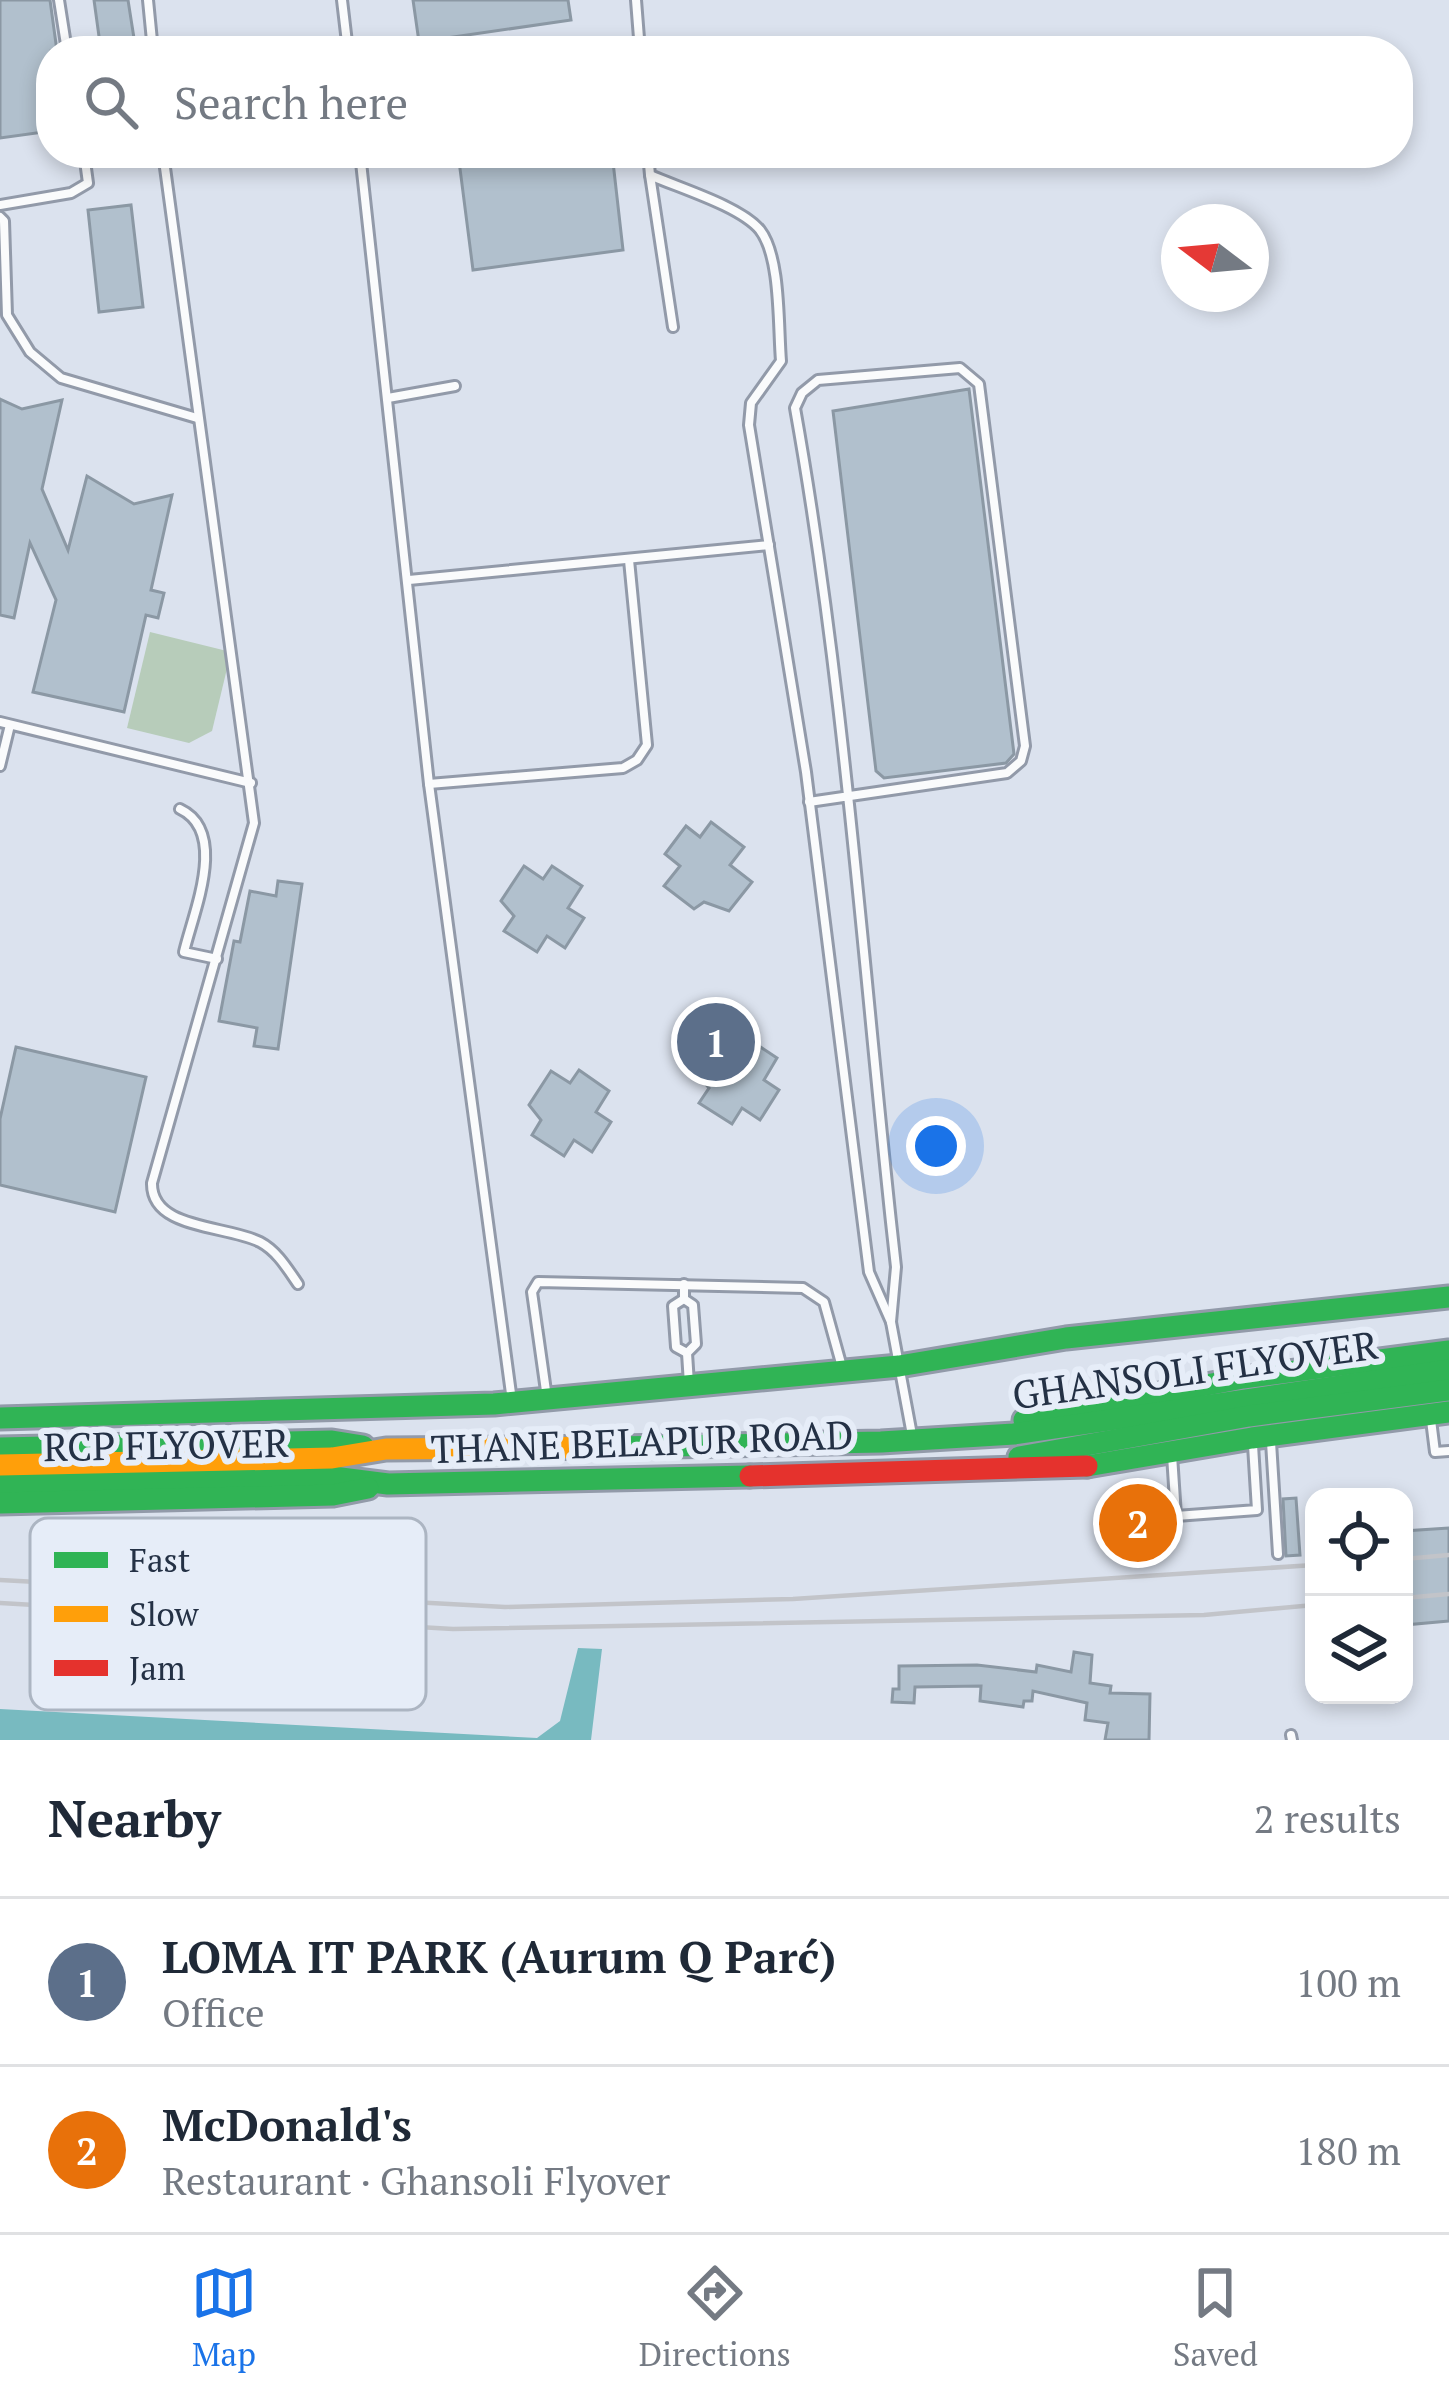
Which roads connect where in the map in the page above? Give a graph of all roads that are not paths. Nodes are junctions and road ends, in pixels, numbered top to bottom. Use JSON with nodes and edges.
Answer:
{"nodes":[{"id":1,"x":59,"y":0,"type":"edge"},
{"id":2,"x":148,"y":0,"type":"edge"},
{"id":3,"x":342,"y":0,"type":"edge"},
{"id":4,"x":636,"y":0,"type":"edge"},
{"id":5,"x":65,"y":36,"type":"edge"},
{"id":6,"x":152,"y":36,"type":"edge"},
{"id":7,"x":346,"y":36,"type":"edge"},
{"id":8,"x":639,"y":36,"type":"edge"},
{"id":9,"x":86,"y":168,"type":"edge"},
{"id":10,"x":166,"y":168,"type":"edge"},
{"id":11,"x":361,"y":168,"type":"edge"},
{"id":12,"x":649,"y":168,"type":"edge"},
{"id":13,"x":650,"y":175,"type":"junction"},
{"id":14,"x":0,"y":205,"type":"edge"},
{"id":15,"x":0,"y":217,"type":"edge"},
{"id":16,"x":673,"y":327,"type":"dead end"},
{"id":17,"x":454,"y":386,"type":"dead end"},
{"id":18,"x":388,"y":398,"type":"junction"},
{"id":19,"x":197,"y":418,"type":"junction"},
{"id":20,"x":769,"y":545,"type":"junction"},
{"id":21,"x":628,"y":560,"type":"junction"},
{"id":22,"x":409,"y":580,"type":"junction"},
{"id":23,"x":5,"y":724,"type":"edge"},
{"id":24,"x":0,"y":766,"type":"edge"},
{"id":25,"x":251,"y":782,"type":"junction"},
{"id":26,"x":430,"y":784,"type":"junction"},
{"id":27,"x":845,"y":795,"type":"junction"},
{"id":28,"x":809,"y":802,"type":"junction"},
{"id":29,"x":180,"y":809,"type":"dead end"},
{"id":30,"x":217,"y":959,"type":"junction"},
{"id":31,"x":298,"y":1284,"type":"dead end"},
{"id":32,"x":684,"y":1284,"type":"junction"},
{"id":33,"x":1449,"y":1298,"type":"edge"},
{"id":34,"x":683,"y":1299,"type":"junction"},
{"id":35,"x":891,"y":1322,"type":"junction"},
{"id":36,"x":1449,"y":1351,"type":"edge"},
{"id":37,"x":686,"y":1353,"type":"junction"},
{"id":38,"x":899,"y":1366,"type":"junction"},
{"id":39,"x":1449,"y":1370,"type":"edge"},
{"id":40,"x":843,"y":1371,"type":"junction"},
{"id":41,"x":689,"y":1386,"type":"junction"},
{"id":42,"x":1449,"y":1390,"type":"edge"},
{"id":43,"x":547,"y":1399,"type":"junction"},
{"id":44,"x":512,"y":1402,"type":"junction"},
{"id":45,"x":1440,"y":1413,"type":"edge"},
{"id":46,"x":0,"y":1418,"type":"edge"},
{"id":47,"x":1261,"y":1436,"type":"junction"},
{"id":48,"x":1072,"y":1437,"type":"junction"},
{"id":49,"x":952,"y":1438,"type":"junction"},
{"id":50,"x":913,"y":1439,"type":"junction"},
{"id":51,"x":0,"y":1448,"type":"edge"},
{"id":52,"x":386,"y":1449,"type":"junction"},
{"id":53,"x":1449,"y":1450,"type":"edge"},
{"id":54,"x":1172,"y":1452,"type":"junction"},
{"id":55,"x":0,"y":1466,"type":"edge"},
{"id":56,"x":332,"y":1468,"type":"junction"},
{"id":57,"x":954,"y":1469,"type":"junction"},
{"id":58,"x":0,"y":1484,"type":"edge"},
{"id":59,"x":388,"y":1484,"type":"junction"},
{"id":60,"x":0,"y":1502,"type":"edge"},
{"id":61,"x":1279,"y":1554,"type":"dead end"}],
"edges":[{"from":1,"to":5,"type":"lane"},
{"from":2,"to":6,"type":"lane"},
{"from":3,"to":7,"type":"lane"},
{"from":4,"to":8,"type":"lane"},
{"from":9,"to":14,"type":"lane"},
{"from":10,"to":19,"type":"lane"},
{"from":11,"to":18,"type":"lane"},
{"from":12,"to":13,"type":"lane"},
{"from":13,"to":16,"type":"lane"},
{"from":13,"to":20,"type":"lane"},
{"from":15,"to":19,"type":"lane"},
{"from":17,"to":18,"type":"lane"},
{"from":18,"to":22,"type":"lane"},
{"from":19,"to":25,"type":"lane"},
{"from":20,"to":21,"type":"lane"},
{"from":20,"to":28,"type":"lane"},
{"from":21,"to":22,"type":"lane"},
{"from":21,"to":26,"type":"lane"},
{"from":22,"to":26,"type":"lane"},
{"from":23,"to":24,"type":"lane"},
{"from":23,"to":25,"type":"lane"},
{"from":25,"to":30,"type":"lane"},
{"from":26,"to":44,"type":"lane"},
{"from":27,"to":27,"type":"lane"},
{"from":27,"to":28,"type":"lane"},
{"from":27,"to":35,"type":"lane"},
{"from":28,"to":35,"type":"lane"},
{"from":29,"to":30,"type":"lane"},
{"from":30,"to":31,"type":"lane"},
{"from":32,"to":34,"type":"lane"},
{"from":32,"to":40,"type":"lane"},
{"from":32,"to":43,"type":"lane"},
{"from":33,"to":38,"type":"main road"},
{"from":34,"to":37,"type":"lane"},
{"from":34,"to":37,"type":"lane"},
{"from":35,"to":38,"type":"lane"},
{"from":36,"to":49,"type":"main road"},
{"from":37,"to":41,"type":"lane"},
{"from":38,"to":40,"type":"main road"},
{"from":38,"to":50,"type":"lane"},
{"from":39,"to":48,"type":"main road","name":"GHANSOLI FLYOVER"},
{"from":40,"to":41,"type":"main road"},
{"from":41,"to":43,"type":"main road"},
{"from":42,"to":48,"type":"main road","name":"GHANSOLI FLYOVER"},
{"from":43,"to":44,"type":"main road"},
{"from":44,"to":46,"type":"main road"},
{"from":45,"to":47,"type":"main road"},
{"from":45,"to":53,"type":"lane"},
{"from":47,"to":54,"type":"main road"},
{"from":47,"to":54,"type":"lane"},
{"from":47,"to":61,"type":"lane"},
{"from":48,"to":49,"type":"main road","name":"GHANSOLI FLYOVER"},
{"from":48,"to":57,"type":"main road","name":"GHANSOLI FLYOVER"},
{"from":49,"to":50,"type":"main road","name":"THANE BELAPUR ROAD"},
{"from":50,"to":52,"type":"main road","name":"THANE BELAPUR ROAD"},
{"from":51,"to":52,"type":"main road"},
{"from":52,"to":56,"type":"main road","name":"THANE BELAPUR ROAD"},
{"from":54,"to":57,"type":"main road"},
{"from":55,"to":56,"type":"main road","name":"RCP FLYOVER"},
{"from":56,"to":58,"type":"main road","name":"RCP FLYOVER"},
{"from":56,"to":59,"type":"main road","name":"THANE BELAPUR ROAD"},
{"from":57,"to":59,"type":"main road","name":"THANE BELAPUR ROAD"},
{"from":59,"to":60,"type":"main road"}]}
